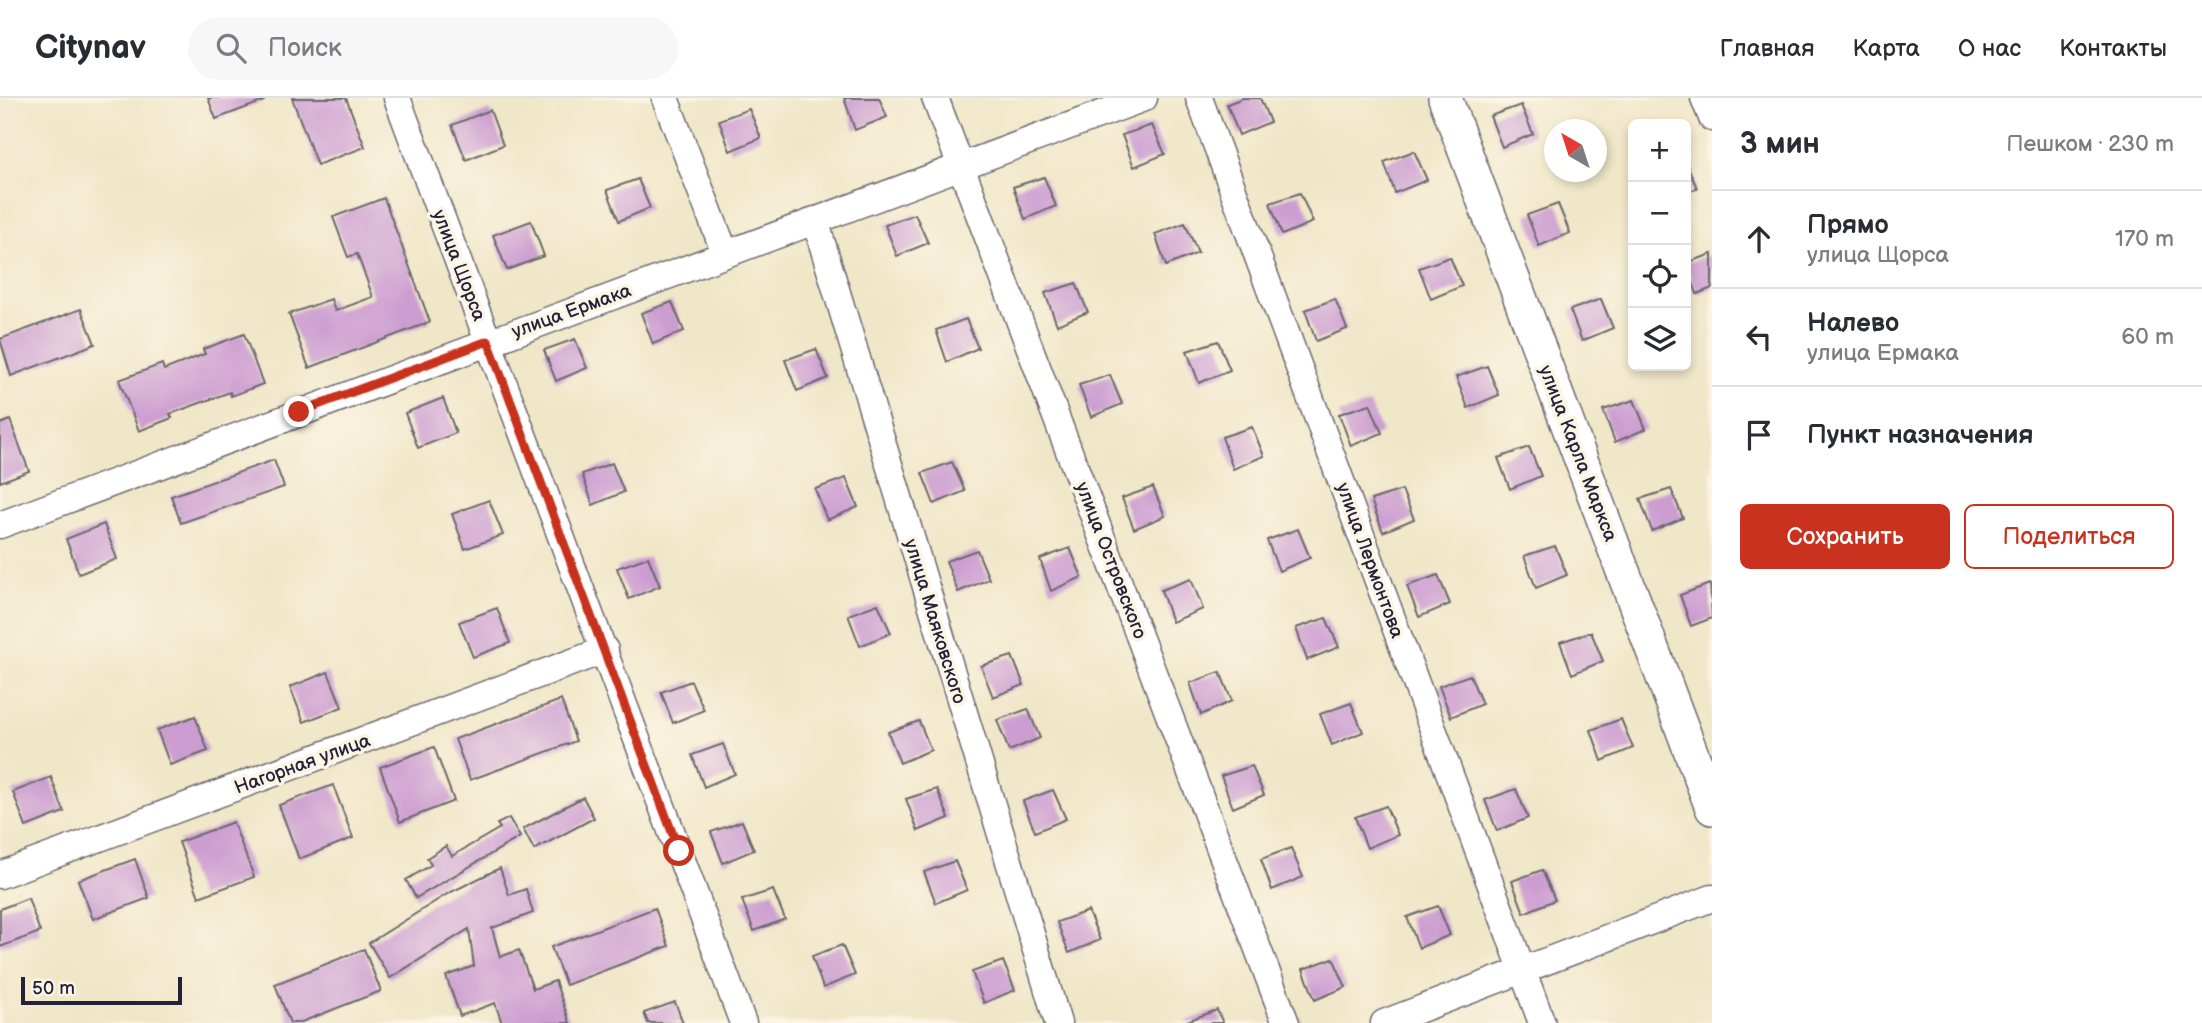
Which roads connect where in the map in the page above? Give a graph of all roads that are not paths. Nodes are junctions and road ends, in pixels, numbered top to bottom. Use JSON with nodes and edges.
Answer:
{"nodes":[{"id":1,"x":397,"y":98,"type":"edge"},
{"id":2,"x":665,"y":98,"type":"edge"},
{"id":3,"x":935,"y":98,"type":"edge"},
{"id":4,"x":1144,"y":98,"type":"edge"},
{"id":5,"x":1199,"y":98,"type":"edge"},
{"id":6,"x":1446,"y":98,"type":"edge"},
{"id":7,"x":1704,"y":98,"type":"edge"},
{"id":8,"x":1712,"y":118,"type":"edge"},
{"id":9,"x":963,"y":164,"type":"junction"},
{"id":10,"x":815,"y":220,"type":"junction"},
{"id":11,"x":725,"y":253,"type":"junction"},
{"id":12,"x":488,"y":341,"type":"junction"},
{"id":13,"x":0,"y":525,"type":"edge"},
{"id":14,"x":605,"y":650,"type":"junction"},
{"id":15,"x":1712,"y":808,"type":"edge"},
{"id":16,"x":0,"y":875,"type":"edge"},
{"id":17,"x":1712,"y":898,"type":"edge"},
{"id":18,"x":1523,"y":970,"type":"junction"},
{"id":19,"x":743,"y":1023,"type":"edge"},
{"id":20,"x":1058,"y":1023,"type":"edge"},
{"id":21,"x":1286,"y":1023,"type":"edge"},
{"id":22,"x":1384,"y":1023,"type":"edge"},
{"id":23,"x":1542,"y":1023,"type":"edge"}],
"edges":[{"from":1,"to":12,"type":"street","name":"улица Щорса"},
{"from":2,"to":11,"type":"street"},
{"from":3,"to":9,"type":"street","name":"улица Островского"},
{"from":4,"to":9,"type":"street","name":"улица Ермака"},
{"from":5,"to":18,"type":"street","name":"улица Лермонтова"},
{"from":6,"to":15,"type":"main road","name":"улица Карла Маркса"},
{"from":7,"to":8,"type":"street"},
{"from":9,"to":10,"type":"street","name":"улица Ермака"},
{"from":9,"to":21,"type":"street","name":"улица Островского"},
{"from":10,"to":11,"type":"street","name":"улица Ермака"},
{"from":10,"to":20,"type":"street","name":"улица Маяковского"},
{"from":11,"to":12,"type":"street","name":"улица Ермака"},
{"from":12,"to":13,"type":"street","name":"улица Ермака"},
{"from":12,"to":14,"type":"street","name":"улица Щорса"},
{"from":14,"to":16,"type":"street","name":"Нагорная улица"},
{"from":14,"to":19,"type":"street","name":"улица Щорса"},
{"from":17,"to":18,"type":"street"},
{"from":18,"to":22,"type":"street"},
{"from":18,"to":23,"type":"street","name":"улица Лермонтова"}]}
